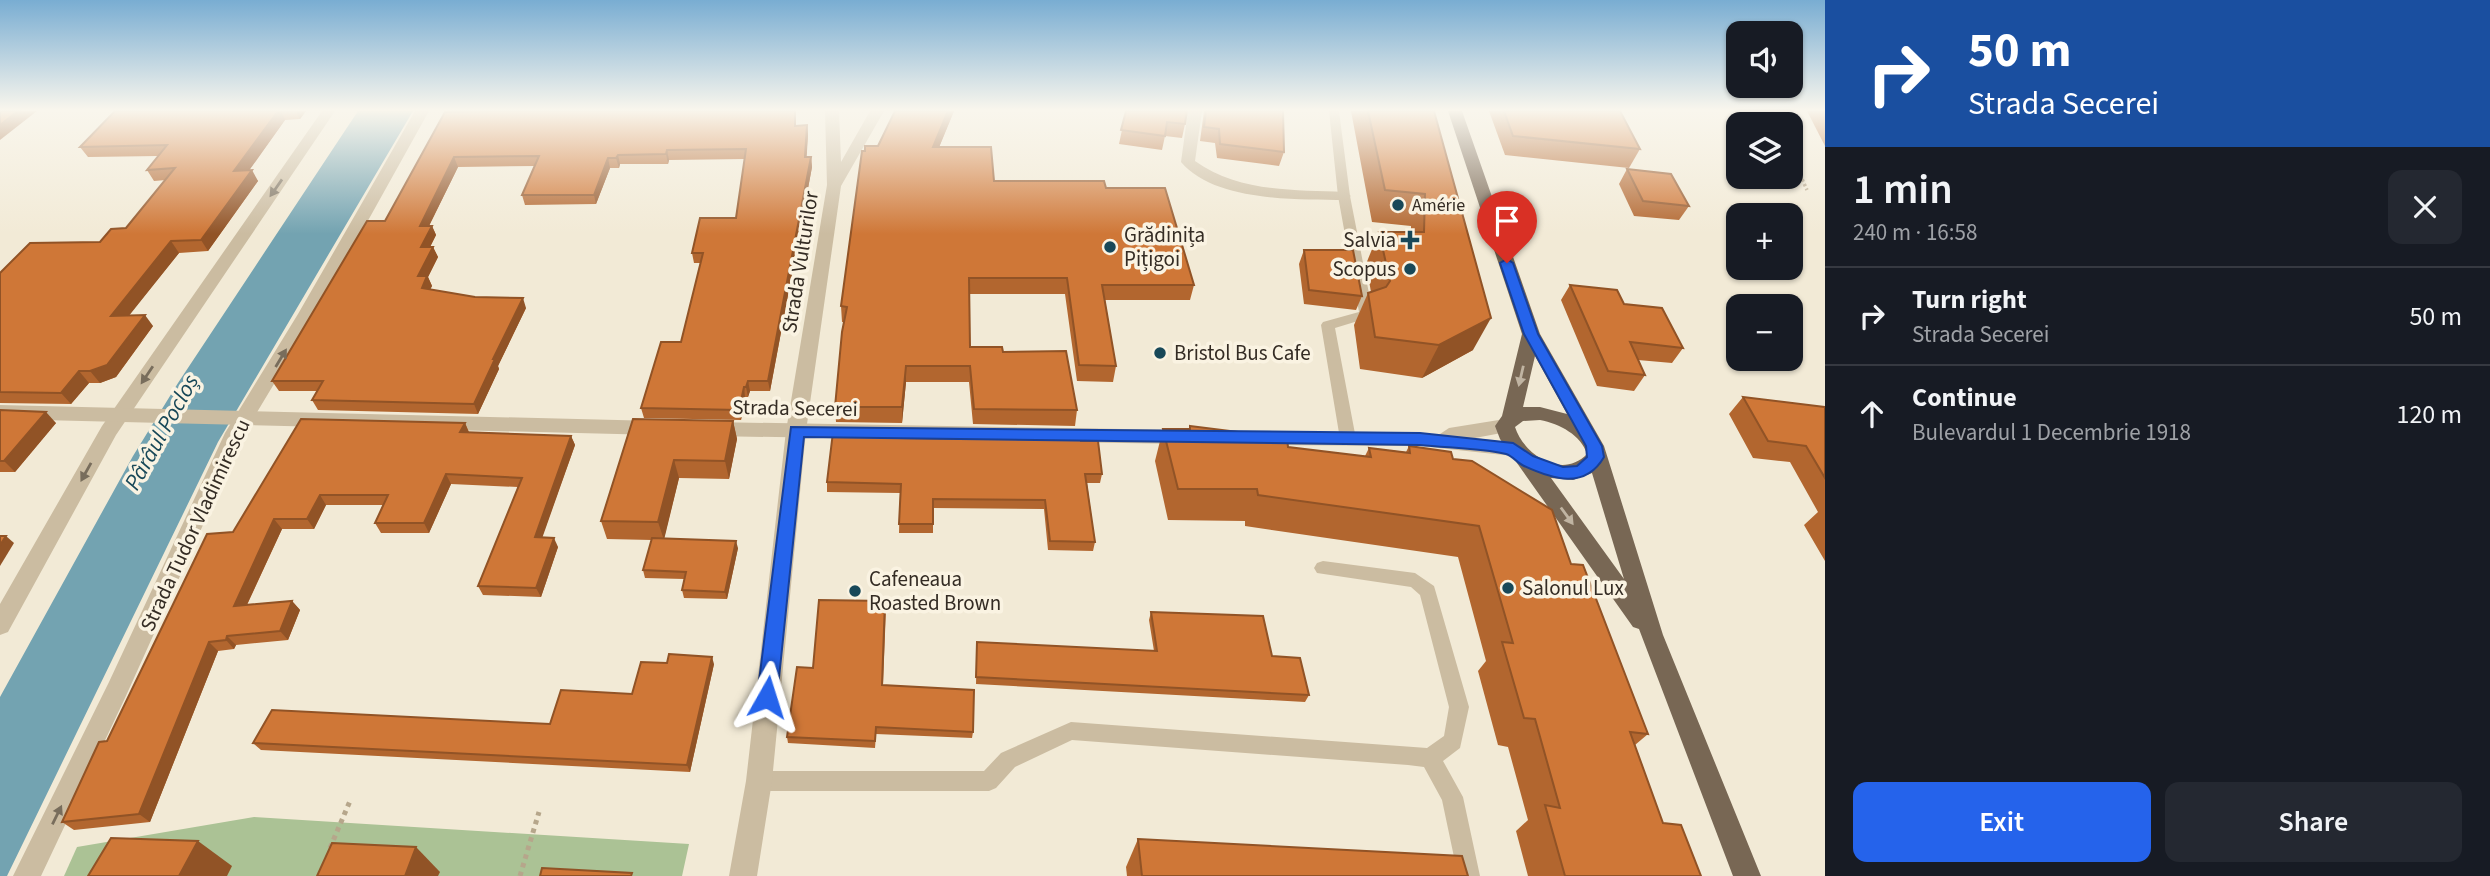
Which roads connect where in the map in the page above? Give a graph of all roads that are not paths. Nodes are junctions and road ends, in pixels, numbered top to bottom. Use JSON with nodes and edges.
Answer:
{"nodes":[{"id":1,"x":300,"y":152,"type":"edge"},
{"id":2,"x":403,"y":152,"type":"edge"},
{"id":3,"x":833,"y":152,"type":"edge"},
{"id":4,"x":854,"y":152,"type":"edge"},
{"id":5,"x":1189,"y":152,"type":"edge"},
{"id":6,"x":1339,"y":152,"type":"edge"},
{"id":7,"x":1469,"y":152,"type":"edge"},
{"id":8,"x":834,"y":186,"type":"junction"},
{"id":9,"x":1344,"y":196,"type":"junction"},
{"id":10,"x":1531,"y":334,"type":"junction"},
{"id":11,"x":0,"y":412,"type":"edge"},
{"id":12,"x":121,"y":414,"type":"junction"},
{"id":13,"x":245,"y":416,"type":"junction"},
{"id":14,"x":1508,"y":422,"type":"junction"},
{"id":15,"x":796,"y":431,"type":"junction"},
{"id":16,"x":1585,"y":434,"type":"junction"},
{"id":17,"x":1203,"y":437,"type":"edge"},
{"id":18,"x":1244,"y":438,"type":"edge"},
{"id":19,"x":1348,"y":439,"type":"junction"},
{"id":20,"x":1420,"y":439,"type":"junction"},
{"id":21,"x":1520,"y":455,"type":"junction"},
{"id":22,"x":1596,"y":457,"type":"junction"},
{"id":23,"x":1323,"y":568,"type":"dead end"},
{"id":24,"x":0,"y":625,"type":"edge"},
{"id":25,"x":1652,"y":635,"type":"junction"},
{"id":26,"x":1430,"y":758,"type":"junction"},
{"id":27,"x":759,"y":781,"type":"junction"},
{"id":28,"x":27,"y":876,"type":"edge"},
{"id":29,"x":743,"y":876,"type":"edge"},
{"id":30,"x":1469,"y":876,"type":"edge"},
{"id":31,"x":1747,"y":876,"type":"edge"}],
"edges":[{"from":1,"to":12,"type":"street","one_way":true},
{"from":13,"to":2,"type":"street","name":"Strada Tudor Vladimirescu","one_way":true},
{"from":3,"to":8,"type":"street"},
{"from":4,"to":8,"type":"street","name":"Strada Vulturilor"},
{"from":5,"to":9,"type":"street"},
{"from":6,"to":9,"type":"lane"},
{"from":7,"to":10,"type":"main road"},
{"from":8,"to":15,"type":"street","name":"Strada Vulturilor"},
{"from":9,"to":19,"type":"lane"},
{"from":10,"to":14,"type":"main road","one_way":true},
{"from":10,"to":16,"type":"main road"},
{"from":11,"to":12,"type":"street","name":"Strada Secerei"},
{"from":12,"to":13,"type":"street","name":"Strada Secerei"},
{"from":12,"to":24,"type":"street","one_way":true},
{"from":13,"to":15,"type":"street","name":"Strada Secerei"},
{"from":28,"to":13,"type":"street","name":"Strada Tudor Vladimirescu","one_way":true},
{"from":14,"to":16,"type":"main road"},
{"from":14,"to":20,"type":"street"},
{"from":14,"to":21,"type":"main road"},
{"from":15,"to":17,"type":"street","name":"Strada Secerei"},
{"from":15,"to":27,"type":"street","name":"Strada Vulturilor"},
{"from":16,"to":22,"type":"main road"},
{"from":18,"to":19,"type":"street"},
{"from":19,"to":20,"type":"street"},
{"from":20,"to":21,"type":"street"},
{"from":21,"to":22,"type":"main road"},
{"from":21,"to":25,"type":"main road","one_way":true},
{"from":22,"to":25,"type":"main road"},
{"from":23,"to":26,"type":"lane"},
{"from":25,"to":31,"type":"main road"},
{"from":26,"to":27,"type":"lane"},
{"from":26,"to":30,"type":"lane"},
{"from":27,"to":29,"type":"street","name":"Strada Vulturilor"}]}
